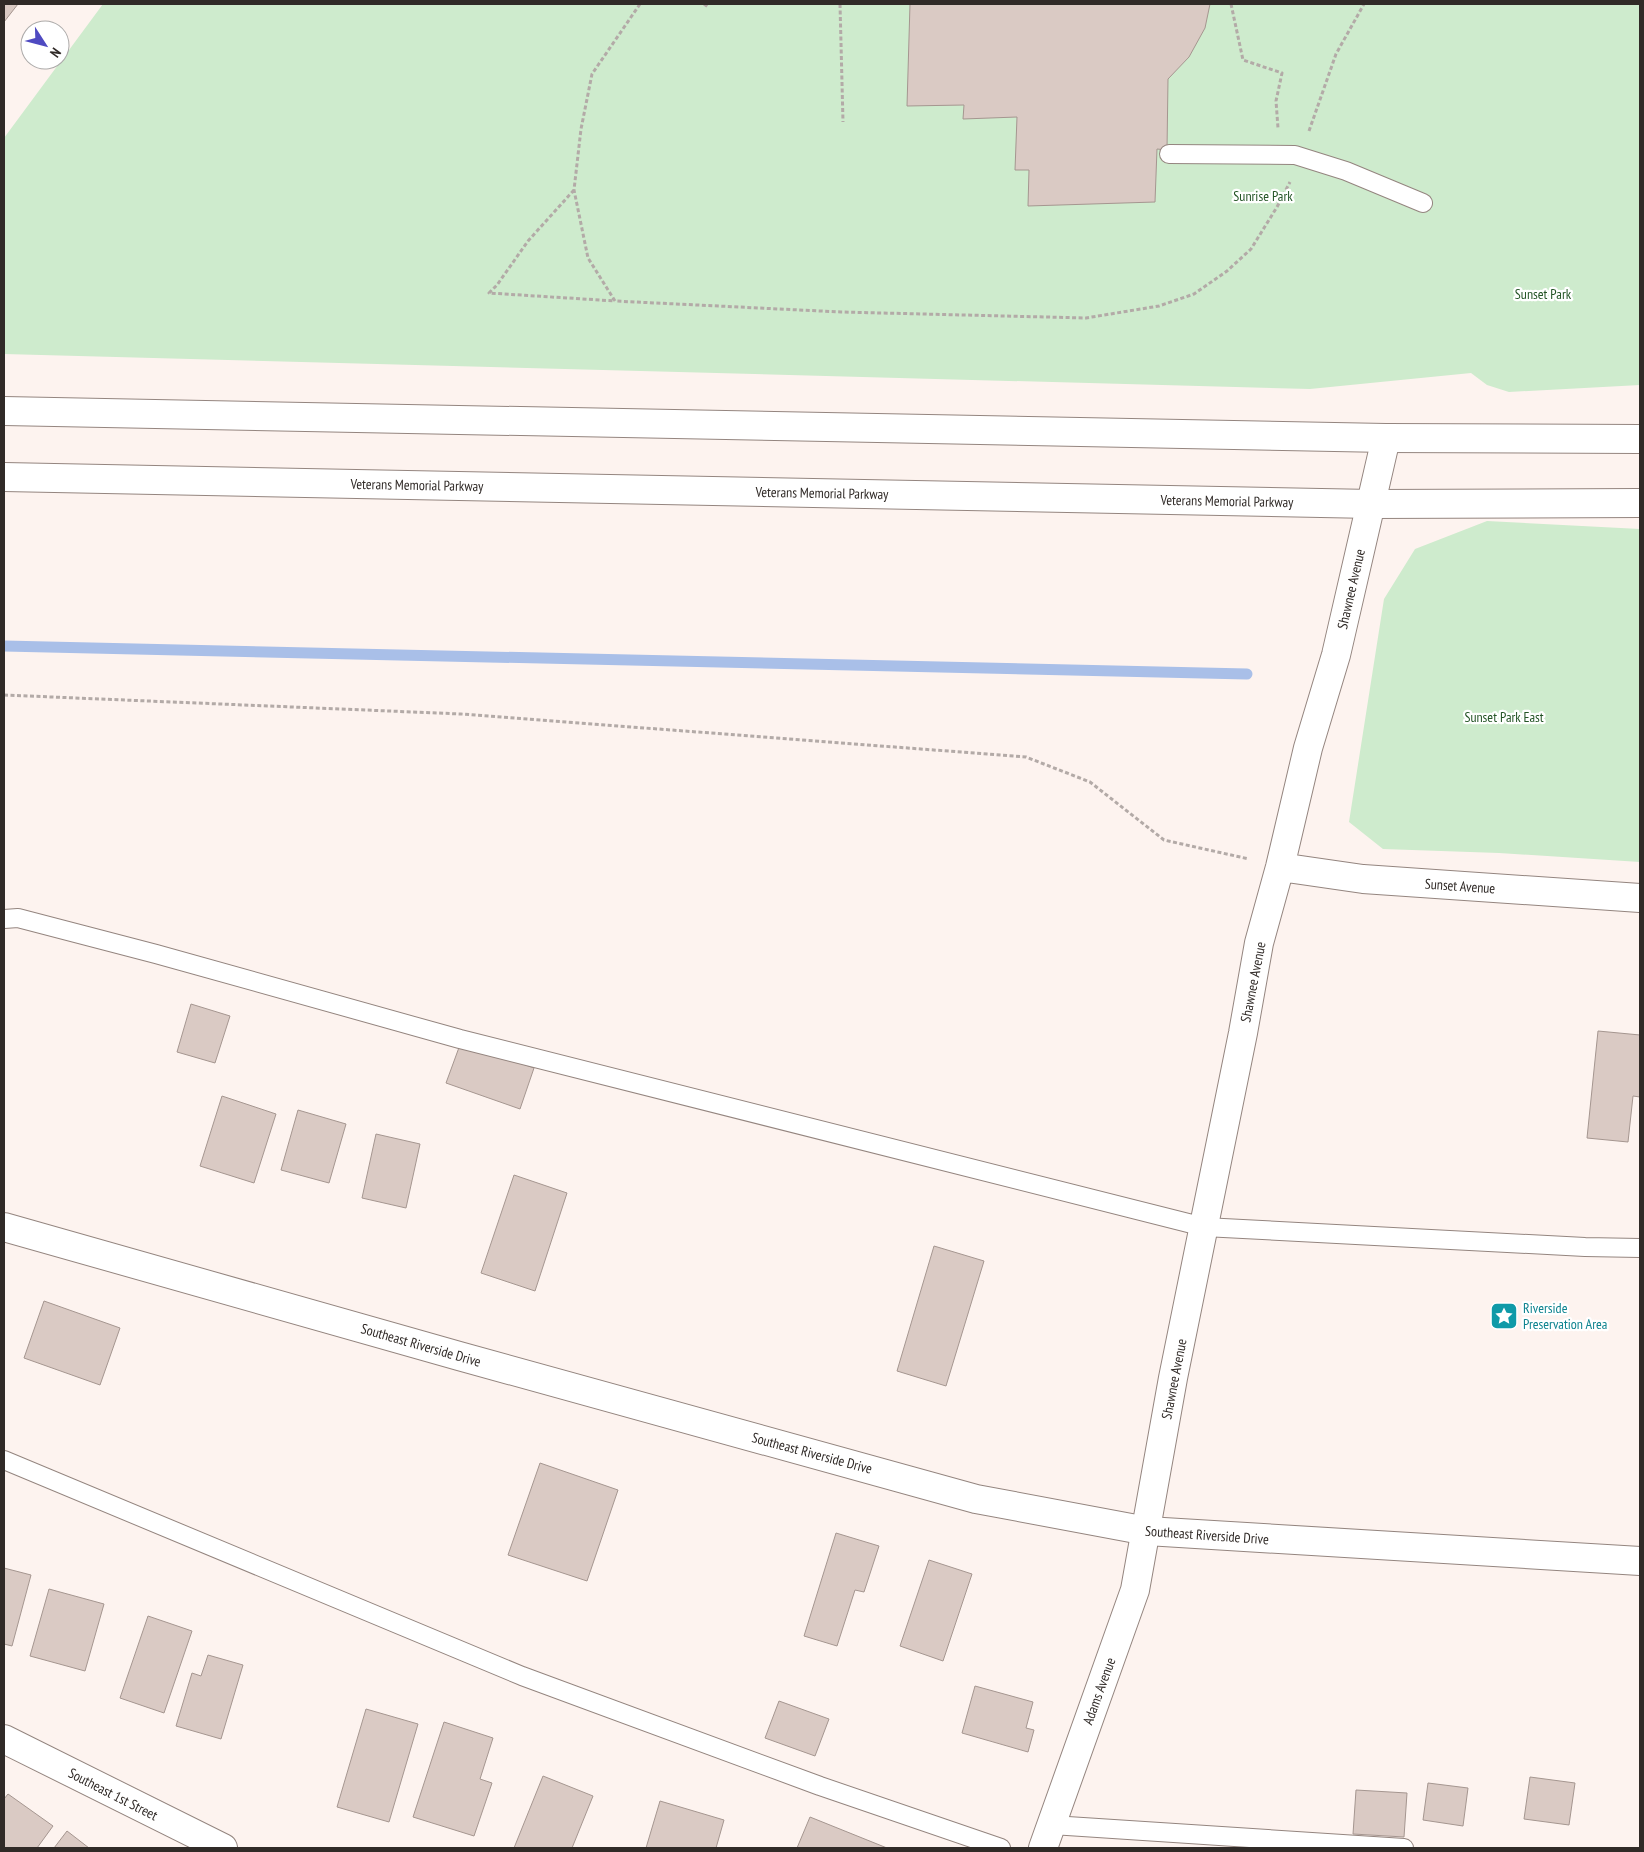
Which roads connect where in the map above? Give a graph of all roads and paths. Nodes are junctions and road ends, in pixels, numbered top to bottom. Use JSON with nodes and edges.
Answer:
{"nodes":[{"id":1,"x":640,"y":4,"type":"edge"},
{"id":2,"x":704,"y":4,"type":"edge"},
{"id":3,"x":840,"y":4,"type":"edge"},
{"id":4,"x":1231,"y":4,"type":"edge"},
{"id":5,"x":1364,"y":4,"type":"edge"},
{"id":6,"x":708,"y":7,"type":"dead end"},
{"id":7,"x":843,"y":122,"type":"dead end"},
{"id":8,"x":1306,"y":137,"type":"dead end"},
{"id":9,"x":1168,"y":154,"type":"dead end"},
{"id":10,"x":1286,"y":155,"type":"junction"},
{"id":11,"x":1292,"y":177,"type":"dead end"},
{"id":12,"x":574,"y":190,"type":"junction"},
{"id":13,"x":1423,"y":203,"type":"dead end"},
{"id":14,"x":615,"y":301,"type":"junction"},
{"id":15,"x":4,"y":411,"type":"edge"},
{"id":16,"x":1386,"y":438,"type":"junction"},
{"id":17,"x":1640,"y":439,"type":"edge"},
{"id":18,"x":4,"y":477,"type":"edge"},
{"id":19,"x":1640,"y":503,"type":"edge"},
{"id":20,"x":1372,"y":504,"type":"junction"},
{"id":21,"x":4,"y":695,"type":"edge"},
{"id":22,"x":1280,"y":866,"type":"junction"},
{"id":23,"x":1640,"y":898,"type":"edge"},
{"id":24,"x":4,"y":919,"type":"edge"},
{"id":25,"x":4,"y":1227,"type":"edge"},
{"id":26,"x":1204,"y":1227,"type":"junction"},
{"id":27,"x":1640,"y":1248,"type":"edge"},
{"id":28,"x":4,"y":1460,"type":"edge"},
{"id":29,"x":1147,"y":1531,"type":"junction"},
{"id":30,"x":1640,"y":1561,"type":"edge"},
{"id":31,"x":4,"y":1739,"type":"edge"},
{"id":32,"x":1047,"y":1836,"type":"edge"},
{"id":33,"x":223,"y":1848,"type":"edge"},
{"id":34,"x":1001,"y":1848,"type":"edge"},
{"id":35,"x":1404,"y":1848,"type":"edge"}],
"edges":[{"from":1,"to":12,"type":"path"},
{"from":2,"to":6,"type":"path"},
{"from":3,"to":7,"type":"path"},
{"from":4,"to":10,"type":"path"},
{"from":5,"to":8,"type":"path"},
{"from":9,"to":10,"type":"lane"},
{"from":10,"to":13,"type":"lane"},
{"from":11,"to":14,"type":"path"},
{"from":12,"to":14,"type":"path"},
{"from":12,"to":14,"type":"path"},
{"from":15,"to":16,"type":"main road"},
{"from":16,"to":17,"type":"main road"},
{"from":16,"to":20,"type":"main road","name":"Shawnee Avenue"},
{"from":18,"to":20,"type":"main road","name":"Veterans Memorial Parkway"},
{"from":19,"to":20,"type":"main road","name":"Veterans Memorial Parkway"},
{"from":20,"to":22,"type":"main road","name":"Shawnee Avenue"},
{"from":21,"to":22,"type":"path"},
{"from":22,"to":23,"type":"main road","name":"Sunset Avenue"},
{"from":22,"to":26,"type":"main road","name":"Shawnee Avenue"},
{"from":24,"to":26,"type":"lane"},
{"from":25,"to":29,"type":"main road","name":"Southeast Riverside Drive"},
{"from":26,"to":27,"type":"lane"},
{"from":26,"to":29,"type":"main road","name":"Shawnee Avenue"},
{"from":28,"to":34,"type":"lane"},
{"from":29,"to":30,"type":"main road","name":"Southeast Riverside Drive"},
{"from":29,"to":32,"type":"main road","name":"Adams Avenue"},
{"from":31,"to":33,"type":"main road","name":"Southeast 1st Street"},
{"from":32,"to":35,"type":"lane"}]}
